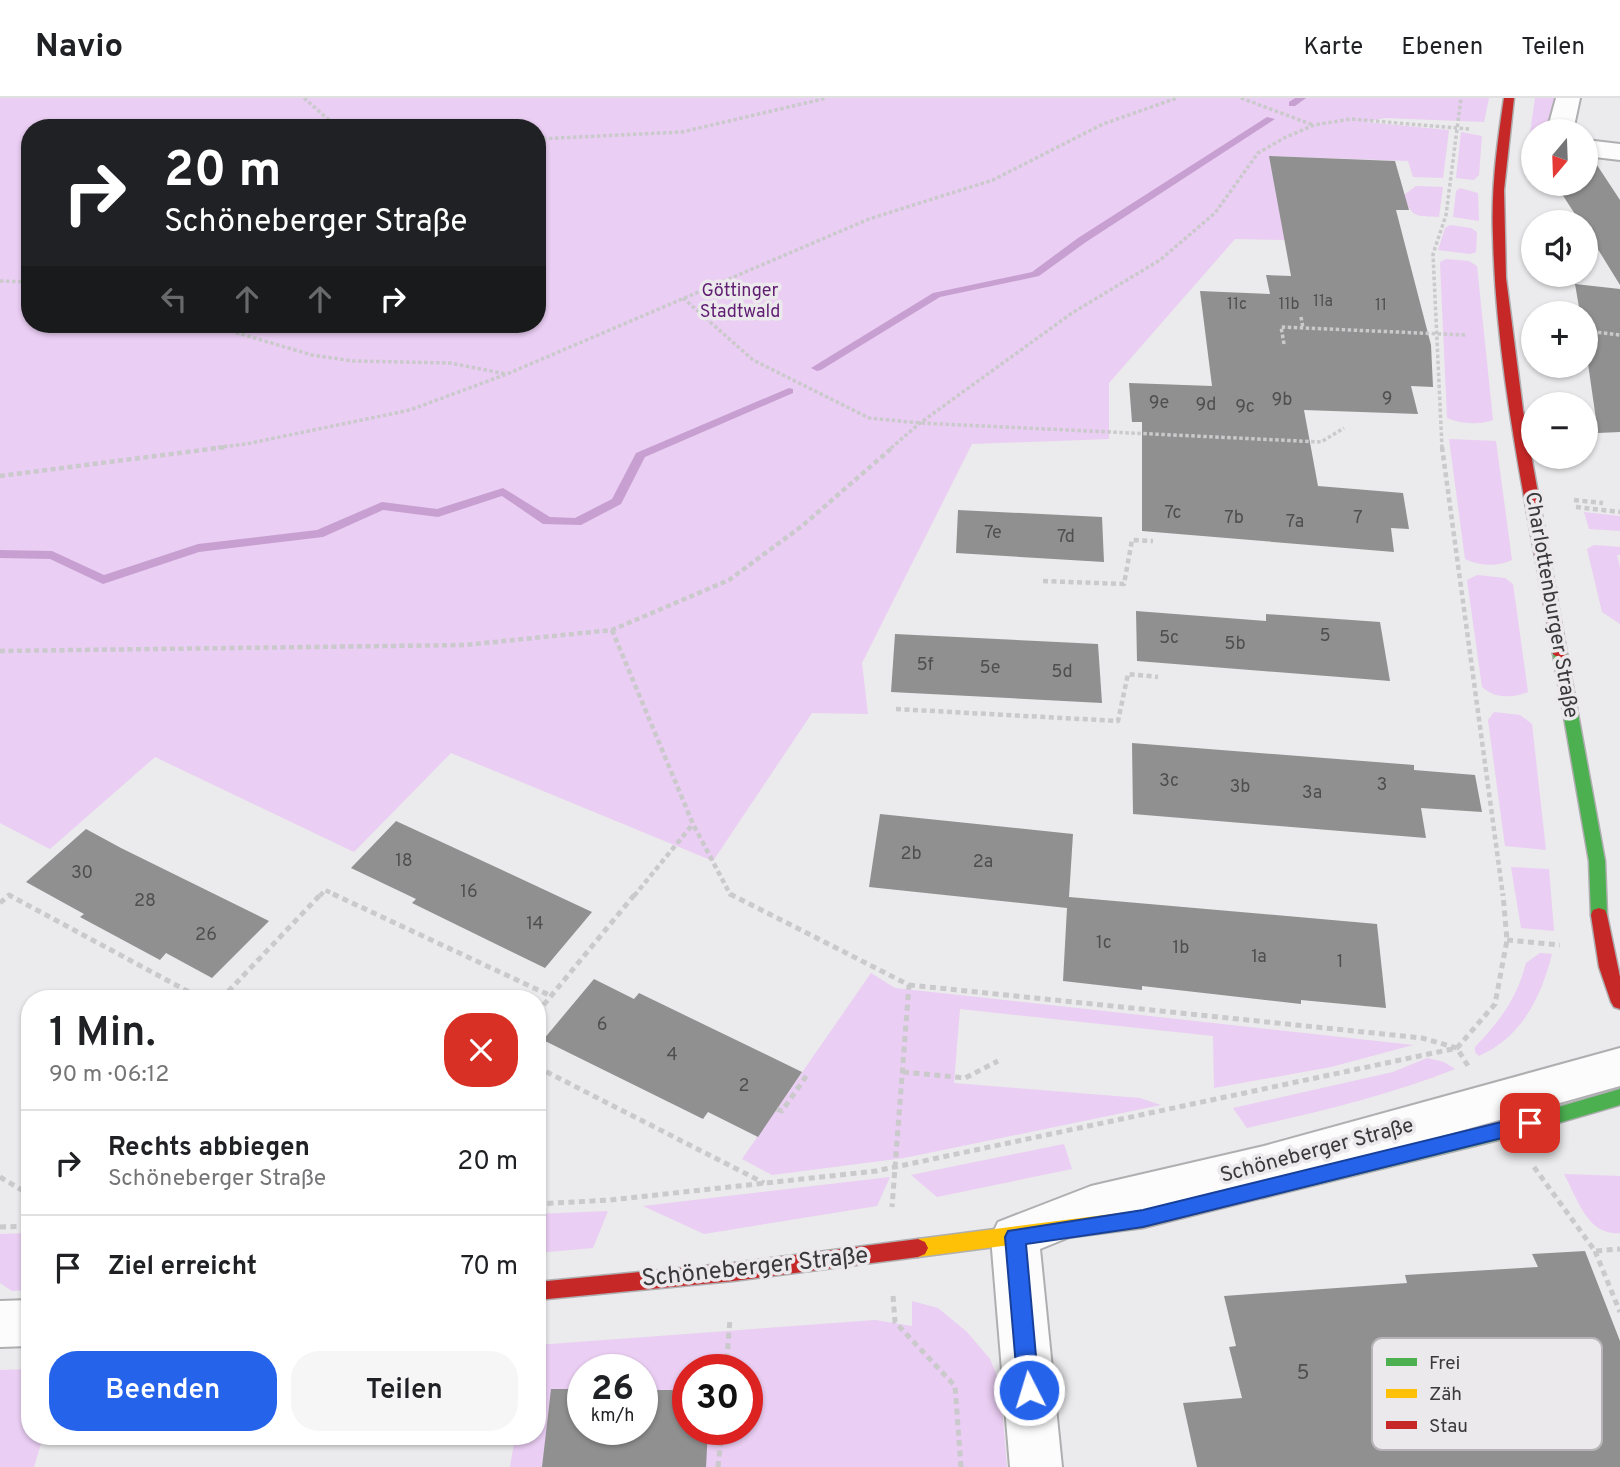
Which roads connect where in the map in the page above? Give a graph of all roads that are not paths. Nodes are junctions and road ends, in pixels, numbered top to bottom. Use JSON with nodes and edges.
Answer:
{"nodes":[{"id":1,"x":1509,"y":98,"type":"edge"},
{"id":2,"x":1567,"y":98,"type":"edge"},
{"id":3,"x":1563,"y":119,"type":"edge"},
{"id":4,"x":1598,"y":149,"type":"edge"},
{"id":5,"x":1620,"y":152,"type":"edge"},
{"id":6,"x":1597,"y":861,"type":"junction"},
{"id":7,"x":1620,"y":923,"type":"edge"},
{"id":8,"x":1620,"y":1002,"type":"edge"},
{"id":9,"x":1620,"y":1067,"type":"edge"},
{"id":10,"x":1620,"y":1097,"type":"edge"},
{"id":11,"x":1015,"y":1237,"type":"junction"},
{"id":12,"x":546,"y":1290,"type":"edge"},
{"id":13,"x":21,"y":1323,"type":"edge"},
{"id":14,"x":0,"y":1324,"type":"edge"},
{"id":15,"x":1036,"y":1467,"type":"edge"}],
"edges":[{"from":1,"to":6,"type":"street","name":"Charlottenburger Straße"},
{"from":2,"to":3,"type":"street"},
{"from":4,"to":5,"type":"street"},
{"from":6,"to":7,"type":"street","name":"Charlottenburger Straße"},
{"from":6,"to":8,"type":"street","name":"Charlottenburger Straße"},
{"from":9,"to":11,"type":"street","name":"Schöneberger Straße"},
{"from":10,"to":11,"type":"street","name":"Schöneberger Straße"},
{"from":11,"to":12,"type":"street","name":"Schöneberger Straße"},
{"from":11,"to":15,"type":"street"},
{"from":13,"to":14,"type":"street"}]}
